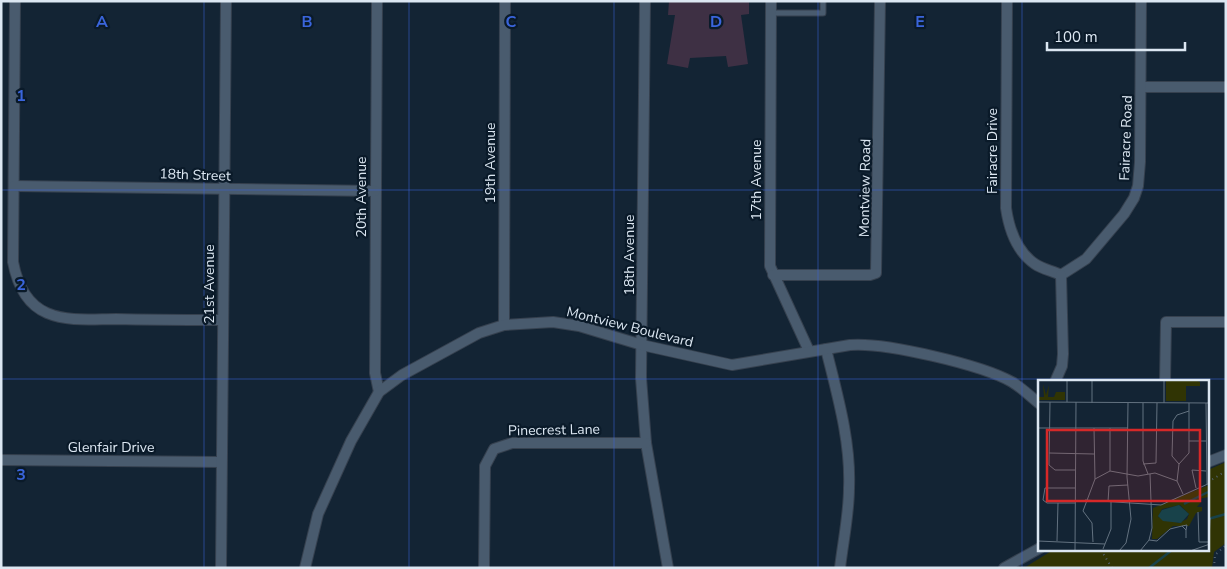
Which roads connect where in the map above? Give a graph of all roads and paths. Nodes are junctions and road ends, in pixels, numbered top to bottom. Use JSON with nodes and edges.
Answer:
{"nodes":[{"id":1,"x":15,"y":1,"type":"edge"},
{"id":2,"x":226,"y":1,"type":"edge"},
{"id":3,"x":377,"y":1,"type":"edge"},
{"id":4,"x":505,"y":1,"type":"edge"},
{"id":5,"x":645,"y":1,"type":"edge"},
{"id":6,"x":771,"y":1,"type":"edge"},
{"id":7,"x":823,"y":1,"type":"edge"},
{"id":8,"x":880,"y":1,"type":"edge"},
{"id":9,"x":1007,"y":1,"type":"edge"},
{"id":10,"x":1141,"y":1,"type":"edge"},
{"id":11,"x":771,"y":13,"type":"junction"},
{"id":12,"x":1141,"y":86,"type":"junction"},
{"id":13,"x":1226,"y":87,"type":"edge"},
{"id":14,"x":14,"y":186,"type":"junction"},
{"id":15,"x":224,"y":188,"type":"junction"},
{"id":16,"x":374,"y":191,"type":"junction"},
{"id":17,"x":773,"y":275,"type":"junction"},
{"id":18,"x":1061,"y":275,"type":"junction"},
{"id":19,"x":222,"y":320,"type":"junction"},
{"id":20,"x":1226,"y":322,"type":"edge"},
{"id":21,"x":504,"y":324,"type":"junction"},
{"id":22,"x":642,"y":345,"type":"junction"},
{"id":23,"x":826,"y":349,"type":"junction"},
{"id":24,"x":809,"y":351,"type":"junction"},
{"id":25,"x":1056,"y":380,"type":"edge"},
{"id":26,"x":1165,"y":380,"type":"edge"},
{"id":27,"x":379,"y":392,"type":"junction"},
{"id":28,"x":1038,"y":402,"type":"edge"},
{"id":29,"x":646,"y":443,"type":"junction"},
{"id":30,"x":1226,"y":456,"type":"edge"},
{"id":31,"x":1,"y":460,"type":"edge"},
{"id":32,"x":1210,"y":461,"type":"edge"},
{"id":33,"x":221,"y":462,"type":"junction"},
{"id":34,"x":1226,"y":471,"type":"edge"},
{"id":35,"x":1210,"y":481,"type":"edge"},
{"id":36,"x":1226,"y":545,"type":"edge"},
{"id":37,"x":1038,"y":549,"type":"edge"},
{"id":38,"x":1102,"y":552,"type":"edge"},
{"id":39,"x":309,"y":566,"type":"edge"},
{"id":40,"x":221,"y":568,"type":"edge"},
{"id":41,"x":484,"y":568,"type":"edge"},
{"id":42,"x":668,"y":568,"type":"edge"},
{"id":43,"x":840,"y":568,"type":"edge"},
{"id":44,"x":1004,"y":568,"type":"edge"},
{"id":45,"x":1112,"y":568,"type":"edge"},
{"id":46,"x":1213,"y":568,"type":"edge"}],
"edges":[{"from":1,"to":14,"type":"street"},
{"from":2,"to":15,"type":"street","name":"21st Avenue"},
{"from":3,"to":16,"type":"street","name":"20th Avenue"},
{"from":4,"to":21,"type":"street","name":"19th Avenue"},
{"from":5,"to":22,"type":"street","name":"18th Avenue"},
{"from":6,"to":11,"type":"street","name":"17th Avenue"},
{"from":7,"to":11,"type":"lane"},
{"from":8,"to":17,"type":"street","name":"Montview Road"},
{"from":9,"to":18,"type":"street","name":"Fairacre Drive"},
{"from":10,"to":12,"type":"street","name":"Fairacre Road"},
{"from":11,"to":17,"type":"street","name":"17th Avenue"},
{"from":12,"to":13,"type":"street"},
{"from":12,"to":18,"type":"street","name":"Fairacre Road"},
{"from":14,"to":15,"type":"street","name":"18th Street"},
{"from":14,"to":19,"type":"street"},
{"from":15,"to":16,"type":"street","name":"18th Street"},
{"from":15,"to":19,"type":"street","name":"21st Avenue"},
{"from":16,"to":27,"type":"street","name":"20th Avenue"},
{"from":17,"to":24,"type":"street","name":"17th Avenue"},
{"from":18,"to":25,"type":"street"},
{"from":19,"to":33,"type":"street","name":"21st Avenue"},
{"from":20,"to":26,"type":"street"},
{"from":21,"to":22,"type":"street","name":"Montview Boulevard"},
{"from":21,"to":27,"type":"street","name":"Montview Boulevard"},
{"from":22,"to":24,"type":"street","name":"Montview Boulevard"},
{"from":22,"to":29,"type":"street","name":"18th Avenue"},
{"from":23,"to":24,"type":"street","name":"Montview Boulevard"},
{"from":23,"to":28,"type":"street","name":"Montview Boulevard"},
{"from":23,"to":43,"type":"street"},
{"from":27,"to":39,"type":"street","name":"Montview Boulevard"},
{"from":29,"to":41,"type":"street","name":"Pinecrest Lane"},
{"from":29,"to":42,"type":"street","name":"18th Avenue"},
{"from":30,"to":32,"type":"street"},
{"from":31,"to":33,"type":"street","name":"Glenfair Drive"},
{"from":33,"to":40,"type":"street","name":"21st Avenue"},
{"from":34,"to":35,"type":"path"},
{"from":36,"to":46,"type":"path"},
{"from":37,"to":44,"type":"street"},
{"from":38,"to":45,"type":"path"}]}
